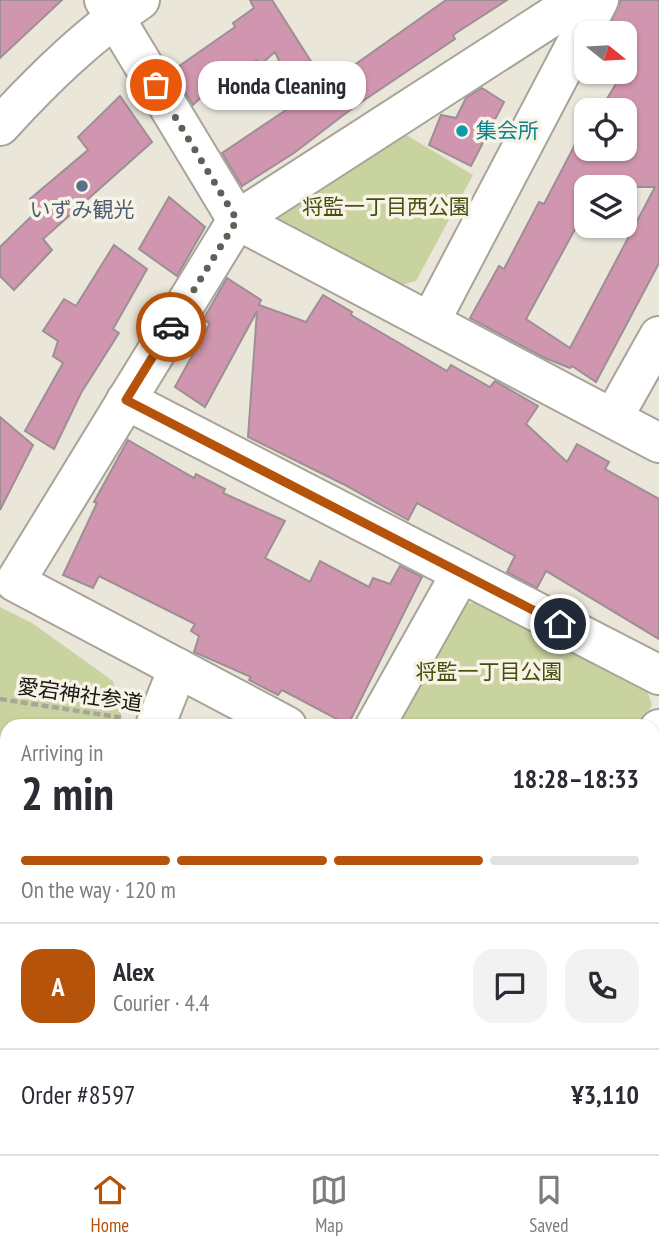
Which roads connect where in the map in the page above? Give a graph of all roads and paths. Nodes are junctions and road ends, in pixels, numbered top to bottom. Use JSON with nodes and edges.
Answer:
{"nodes":[{"id":1,"x":578,"y":0,"type":"edge"},
{"id":2,"x":599,"y":0,"type":"edge"},
{"id":3,"x":120,"y":6,"type":"edge"},
{"id":4,"x":0,"y":126,"type":"edge"},
{"id":5,"x":237,"y":220,"type":"junction"},
{"id":6,"x":430,"y":322,"type":"junction"},
{"id":7,"x":659,"y":336,"type":"edge"},
{"id":8,"x":126,"y":400,"type":"junction"},
{"id":9,"x":613,"y":418,"type":"junction"},
{"id":10,"x":659,"y":443,"type":"edge"},
{"id":11,"x":461,"y":573,"type":"junction"},
{"id":12,"x":178,"y":668,"type":"junction"},
{"id":13,"x":659,"y":675,"type":"edge"},
{"id":14,"x":0,"y":699,"type":"edge"},
{"id":15,"x":125,"y":719,"type":"edge"},
{"id":16,"x":158,"y":719,"type":"edge"},
{"id":17,"x":274,"y":719,"type":"edge"},
{"id":18,"x":379,"y":719,"type":"edge"}],
"edges":[{"from":1,"to":5,"type":"street"},
{"from":2,"to":6,"type":"street"},
{"from":3,"to":4,"type":"street"},
{"from":3,"to":5,"type":"street"},
{"from":5,"to":6,"type":"street"},
{"from":5,"to":8,"type":"street"},
{"from":6,"to":9,"type":"street"},
{"from":7,"to":9,"type":"street"},
{"from":8,"to":11,"type":"street"},
{"from":8,"to":12,"type":"street"},
{"from":9,"to":10,"type":"street"},
{"from":11,"to":13,"type":"street"},
{"from":11,"to":18,"type":"street"},
{"from":12,"to":16,"type":"street"},
{"from":12,"to":17,"type":"street"},
{"from":14,"to":15,"type":"path","name":"愛宕神社参道"}]}
